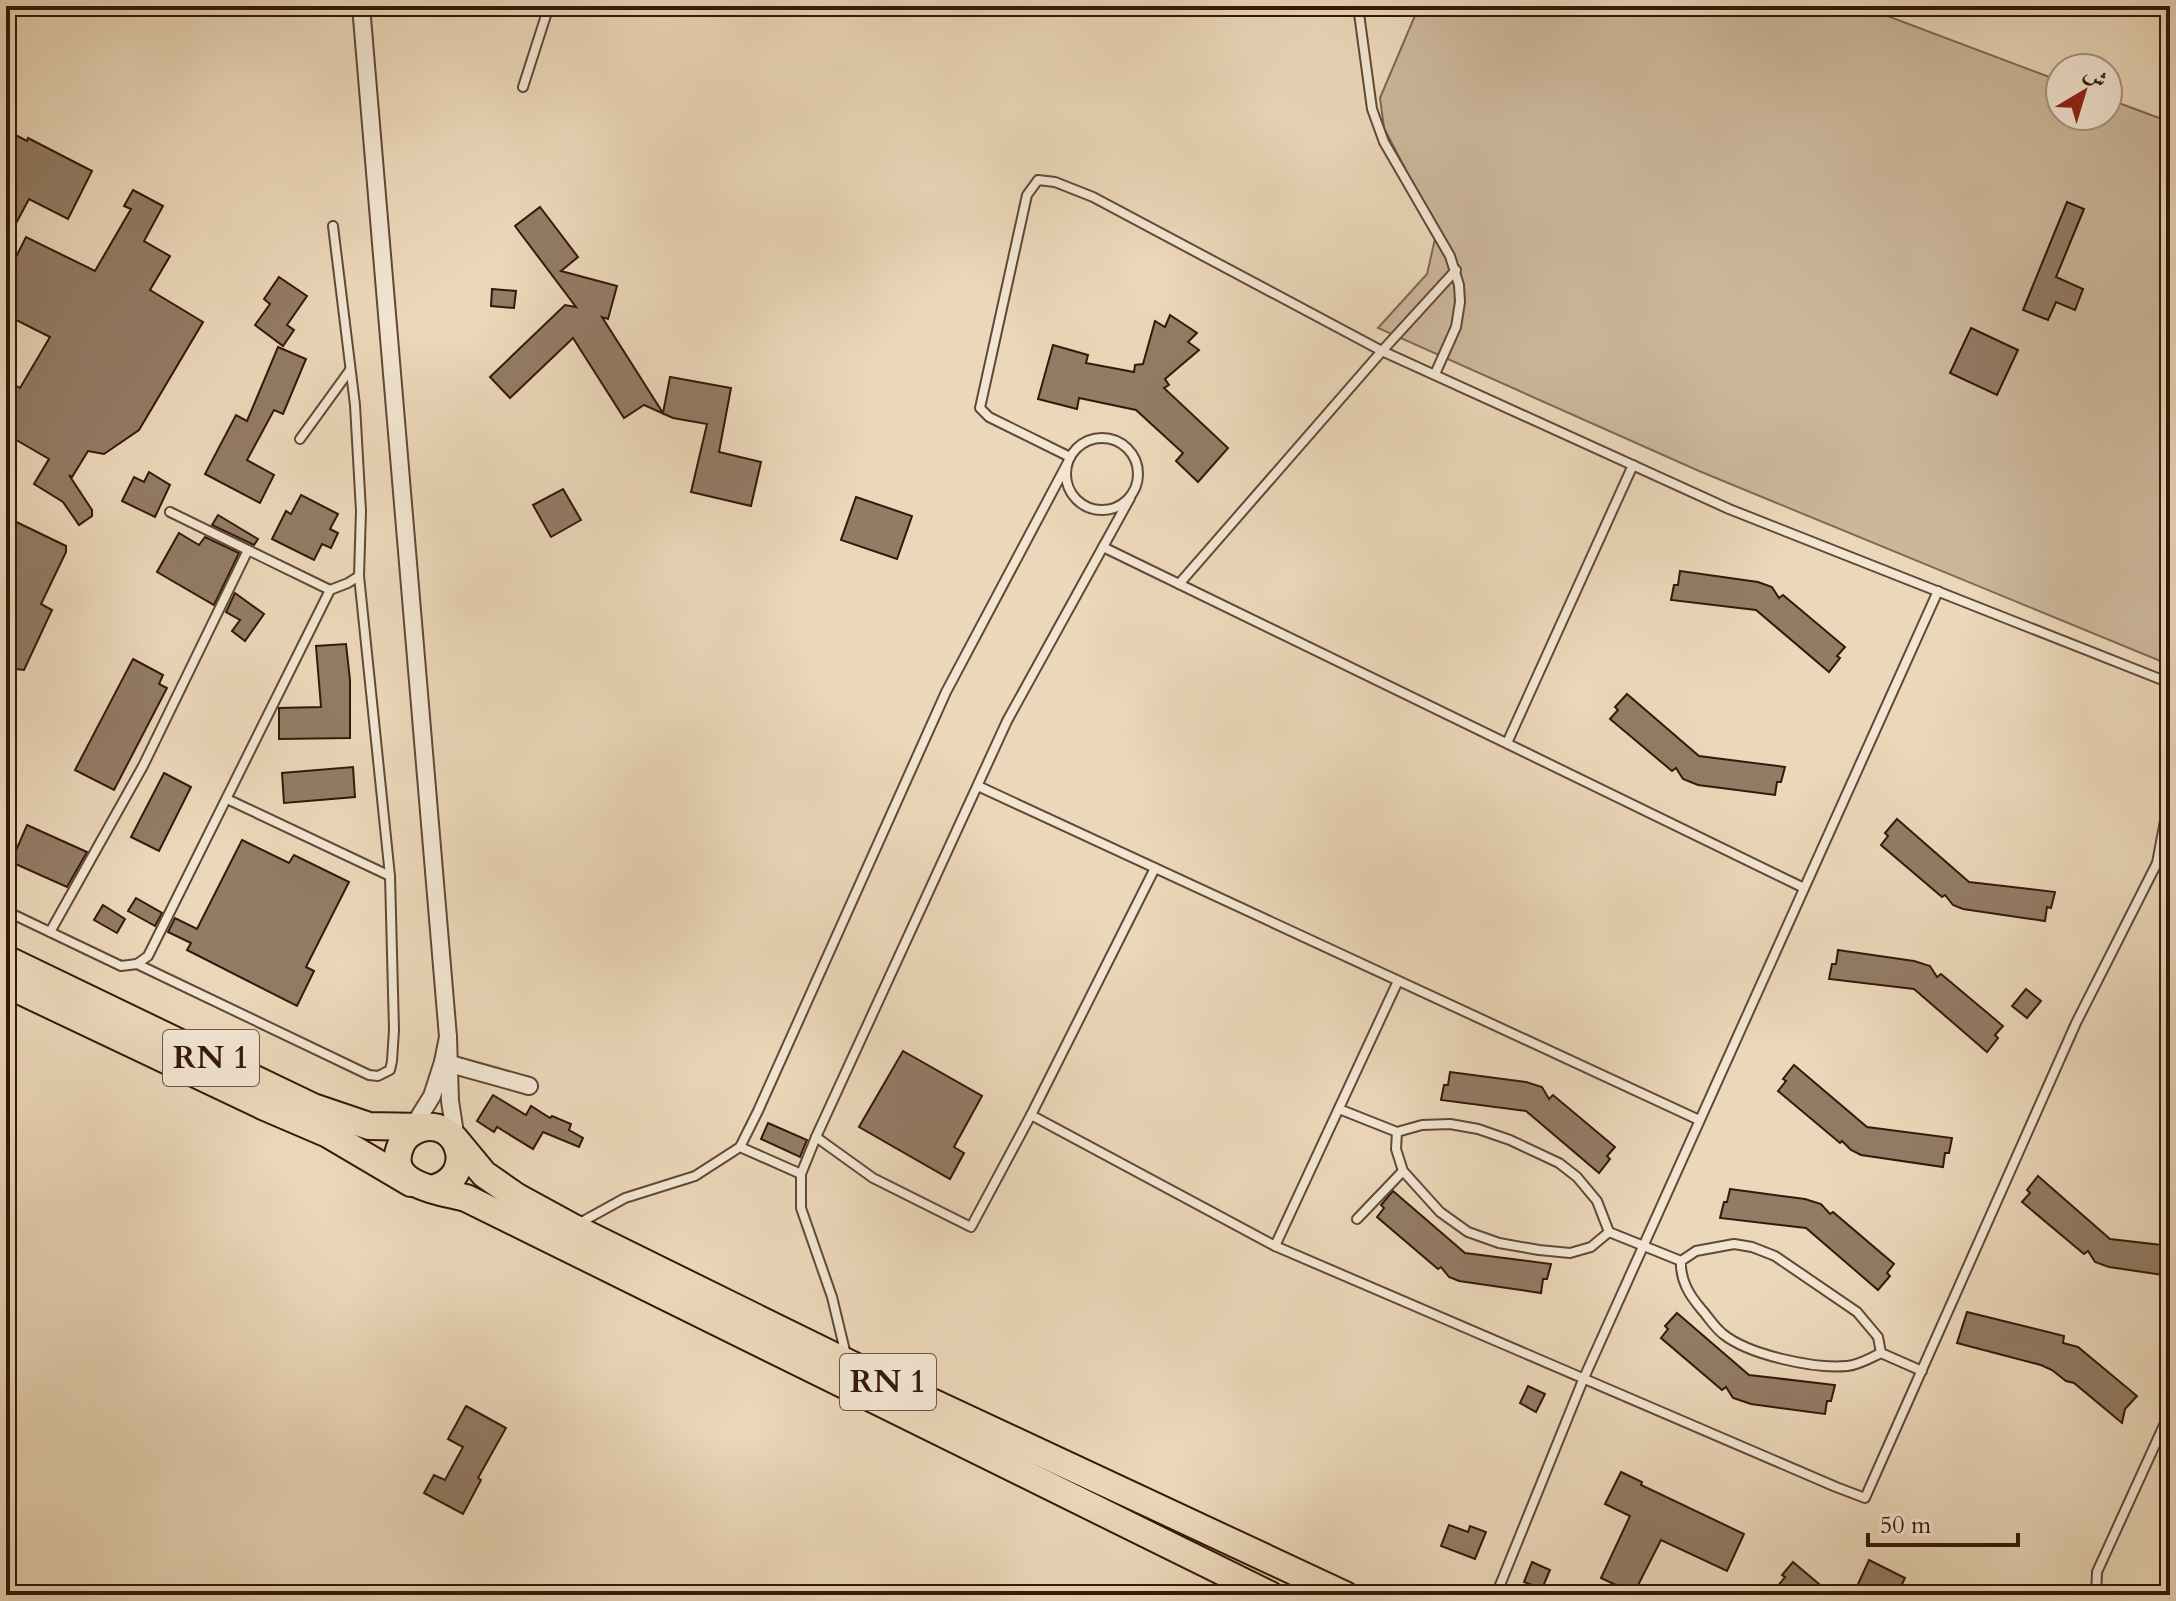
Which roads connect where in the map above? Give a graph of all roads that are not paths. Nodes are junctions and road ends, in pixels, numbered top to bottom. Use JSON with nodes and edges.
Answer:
{"nodes":[{"id":1,"x":361,"y":6,"type":"edge"},
{"id":2,"x":549,"y":6,"type":"edge"},
{"id":3,"x":1358,"y":6,"type":"edge"},
{"id":4,"x":523,"y":87,"type":"dead end"},
{"id":5,"x":333,"y":226,"type":"dead end"},
{"id":6,"x":1456,"y":270,"type":"junction"},
{"id":7,"x":1382,"y":351,"type":"junction"},
{"id":8,"x":350,"y":369,"type":"junction"},
{"id":9,"x":1435,"y":374,"type":"junction"},
{"id":10,"x":300,"y":439,"type":"dead end"},
{"id":11,"x":1068,"y":460,"type":"junction"},
{"id":12,"x":1633,"y":465,"type":"junction"},
{"id":13,"x":1130,"y":498,"type":"junction"},
{"id":14,"x":170,"y":512,"type":"dead end"},
{"id":15,"x":1103,"y":547,"type":"junction"},
{"id":16,"x":248,"y":550,"type":"junction"},
{"id":17,"x":359,"y":576,"type":"junction"},
{"id":18,"x":1179,"y":584,"type":"junction"},
{"id":19,"x":330,"y":590,"type":"junction"},
{"id":20,"x":1938,"y":591,"type":"junction"},
{"id":21,"x":2170,"y":683,"type":"edge"},
{"id":22,"x":1507,"y":743,"type":"junction"},
{"id":23,"x":978,"y":786,"type":"junction"},
{"id":24,"x":2170,"y":794,"type":"edge"},
{"id":25,"x":227,"y":799,"type":"junction"},
{"id":26,"x":2157,"y":863,"type":"junction"},
{"id":27,"x":1155,"y":868,"type":"junction"},
{"id":28,"x":2170,"y":869,"type":"edge"},
{"id":29,"x":390,"y":876,"type":"junction"},
{"id":30,"x":1804,"y":888,"type":"junction"},
{"id":31,"x":6,"y":911,"type":"edge"},
{"id":32,"x":50,"y":932,"type":"junction"},
{"id":33,"x":6,"y":959,"type":"edge"},
{"id":34,"x":137,"y":964,"type":"junction"},
{"id":35,"x":1398,"y":981,"type":"junction"},
{"id":36,"x":6,"y":984,"type":"edge"},
{"id":37,"x":446,"y":1063,"type":"junction"},
{"id":38,"x":529,"y":1086,"type":"dead end"},
{"id":39,"x":1339,"y":1109,"type":"junction"},
{"id":40,"x":1031,"y":1115,"type":"junction"},
{"id":41,"x":1699,"y":1120,"type":"junction"},
{"id":42,"x":414,"y":1131,"type":"junction"},
{"id":43,"x":1397,"y":1132,"type":"junction"},
{"id":44,"x":816,"y":1137,"type":"junction"},
{"id":45,"x":455,"y":1141,"type":"junction"},
{"id":46,"x":740,"y":1147,"type":"junction"},
{"id":47,"x":1403,"y":1171,"type":"junction"},
{"id":48,"x":801,"y":1174,"type":"junction"},
{"id":49,"x":421,"y":1186,"type":"junction"},
{"id":50,"x":1357,"y":1219,"type":"dead end"},
{"id":51,"x":572,"y":1227,"type":"junction"},
{"id":52,"x":1609,"y":1232,"type":"junction"},
{"id":53,"x":1275,"y":1246,"type":"junction"},
{"id":54,"x":1643,"y":1246,"type":"junction"},
{"id":55,"x":1681,"y":1261,"type":"junction"},
{"id":56,"x":1881,"y":1353,"type":"junction"},
{"id":57,"x":848,"y":1363,"type":"junction"},
{"id":58,"x":1922,"y":1371,"type":"junction"},
{"id":59,"x":1583,"y":1380,"type":"junction"},
{"id":60,"x":2170,"y":1412,"type":"edge"},
{"id":61,"x":1270,"y":1595,"type":"edge"},
{"id":62,"x":1345,"y":1595,"type":"edge"},
{"id":63,"x":1496,"y":1595,"type":"edge"},
{"id":64,"x":2096,"y":1595,"type":"edge"}],
"edges":[{"from":1,"to":37,"type":"street"},
{"from":2,"to":4,"type":"lane"},
{"from":3,"to":6,"type":"lane"},
{"from":5,"to":8,"type":"lane"},
{"from":6,"to":7,"type":"lane"},
{"from":6,"to":9,"type":"lane"},
{"from":7,"to":9,"type":"lane"},
{"from":7,"to":11,"type":"lane"},
{"from":7,"to":18,"type":"lane"},
{"from":8,"to":10,"type":"lane"},
{"from":8,"to":17,"type":"lane"},
{"from":9,"to":12,"type":"lane"},
{"from":11,"to":13,"type":"lane"},
{"from":11,"to":13,"type":"lane"},
{"from":11,"to":46,"type":"lane"},
{"from":12,"to":20,"type":"lane"},
{"from":12,"to":22,"type":"lane"},
{"from":13,"to":15,"type":"lane"},
{"from":14,"to":16,"type":"lane"},
{"from":15,"to":18,"type":"lane"},
{"from":15,"to":23,"type":"lane"},
{"from":16,"to":19,"type":"lane"},
{"from":16,"to":32,"type":"lane"},
{"from":17,"to":19,"type":"lane"},
{"from":17,"to":29,"type":"lane"},
{"from":18,"to":22,"type":"lane"},
{"from":19,"to":25,"type":"lane"},
{"from":20,"to":21,"type":"lane"},
{"from":20,"to":30,"type":"lane"},
{"from":22,"to":30,"type":"lane"},
{"from":23,"to":27,"type":"lane"},
{"from":23,"to":44,"type":"lane"},
{"from":24,"to":26,"type":"lane"},
{"from":25,"to":29,"type":"lane"},
{"from":25,"to":34,"type":"lane"},
{"from":26,"to":28,"type":"lane"},
{"from":26,"to":58,"type":"lane"},
{"from":27,"to":35,"type":"lane"},
{"from":27,"to":40,"type":"lane"},
{"from":29,"to":34,"type":"lane"},
{"from":30,"to":41,"type":"lane"},
{"from":31,"to":32,"type":"lane"},
{"from":32,"to":34,"type":"lane"},
{"from":33,"to":42,"type":"main road","number":"RN 1"},
{"from":35,"to":39,"type":"lane"},
{"from":35,"to":41,"type":"lane"},
{"from":36,"to":49,"type":"main road","number":"RN 1"},
{"from":37,"to":38,"type":"street"},
{"from":37,"to":42,"type":"street"},
{"from":37,"to":45,"type":"street"},
{"from":39,"to":43,"type":"lane"},
{"from":39,"to":53,"type":"lane"},
{"from":40,"to":44,"type":"lane"},
{"from":40,"to":53,"type":"lane"},
{"from":41,"to":54,"type":"lane"},
{"from":42,"to":45,"type":"main road"},
{"from":42,"to":49,"type":"main road"},
{"from":43,"to":47,"type":"lane"},
{"from":43,"to":52,"type":"lane"},
{"from":44,"to":48,"type":"lane"},
{"from":45,"to":49,"type":"main road"},
{"from":45,"to":51,"type":"main road","number":"RN 1"},
{"from":46,"to":48,"type":"lane"},
{"from":46,"to":51,"type":"lane"},
{"from":47,"to":50,"type":"lane"},
{"from":47,"to":52,"type":"lane"},
{"from":48,"to":57,"type":"lane"},
{"from":49,"to":61,"type":"main road","number":"RN 1"},
{"from":51,"to":57,"type":"main road","number":"RN 1"},
{"from":52,"to":54,"type":"lane"},
{"from":53,"to":59,"type":"lane"},
{"from":54,"to":55,"type":"lane"},
{"from":54,"to":59,"type":"lane"},
{"from":55,"to":56,"type":"lane"},
{"from":55,"to":56,"type":"lane"},
{"from":56,"to":58,"type":"lane"},
{"from":57,"to":62,"type":"main road","number":"RN 1"},
{"from":58,"to":59,"type":"lane"},
{"from":59,"to":63,"type":"lane"},
{"from":60,"to":64,"type":"lane"}]}
